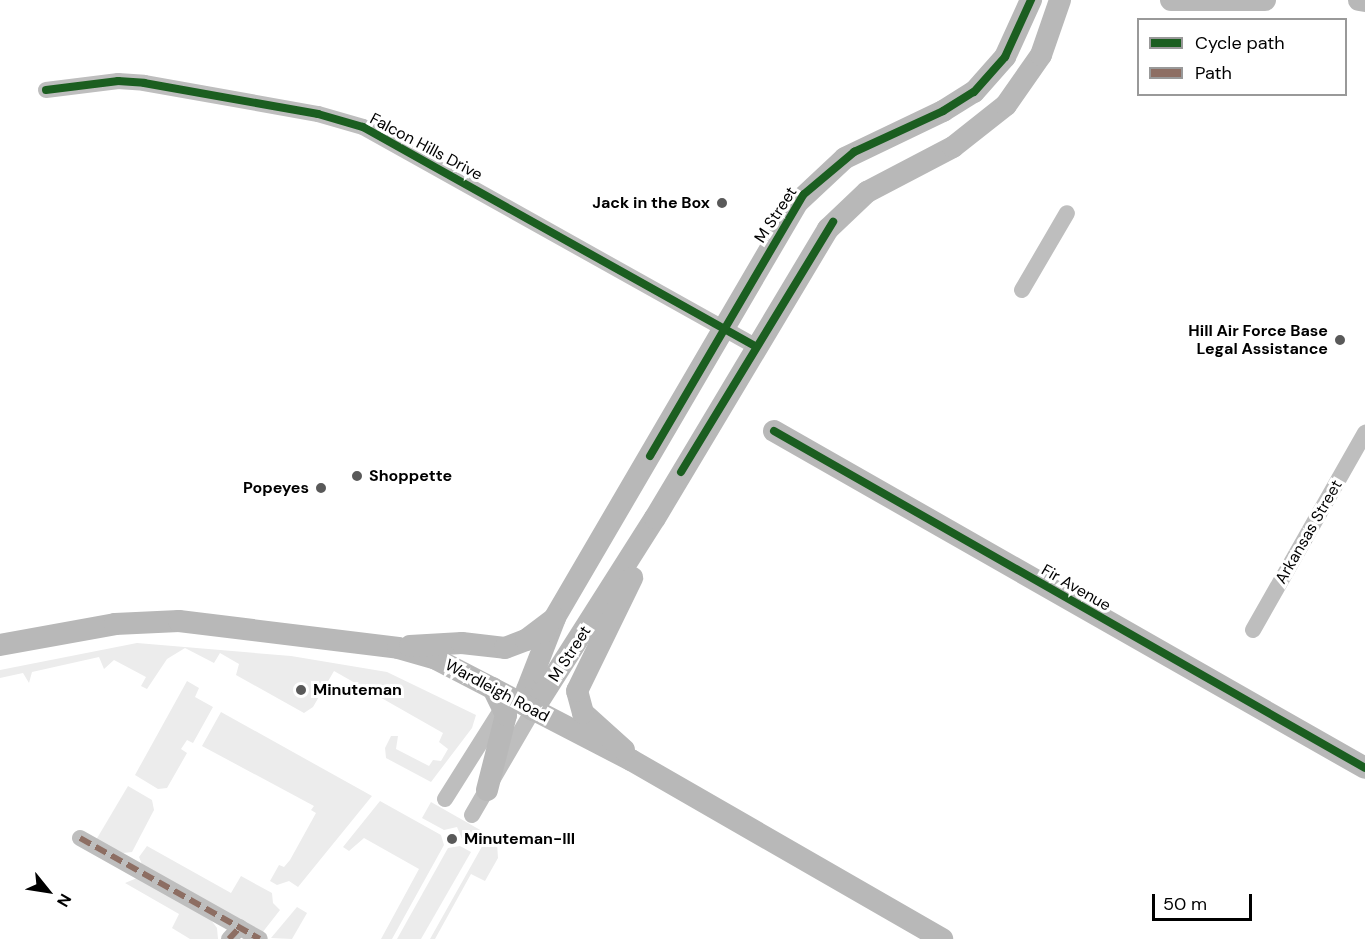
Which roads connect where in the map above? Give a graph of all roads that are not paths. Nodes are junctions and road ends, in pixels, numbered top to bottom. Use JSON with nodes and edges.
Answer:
{"nodes":[{"id":1,"x":1031,"y":0,"type":"edge"},
{"id":2,"x":1060,"y":0,"type":"edge"},
{"id":3,"x":1171,"y":0,"type":"edge"},
{"id":4,"x":1266,"y":0,"type":"edge"},
{"id":5,"x":1359,"y":0,"type":"edge"},
{"id":6,"x":1365,"y":1,"type":"edge"},
{"id":7,"x":46,"y":90,"type":"dead end"},
{"id":8,"x":1067,"y":213,"type":"dead end"},
{"id":9,"x":1022,"y":291,"type":"dead end"},
{"id":10,"x":725,"y":329,"type":"junction"},
{"id":11,"x":756,"y":347,"type":"junction"},
{"id":12,"x":774,"y":431,"type":"dead end"},
{"id":13,"x":1365,"y":433,"type":"edge"},
{"id":14,"x":655,"y":518,"type":"junction"},
{"id":15,"x":555,"y":618,"type":"junction"},
{"id":16,"x":1253,"y":630,"type":"dead end"},
{"id":17,"x":0,"y":645,"type":"edge"},
{"id":18,"x":398,"y":648,"type":"junction"},
{"id":19,"x":502,"y":696,"type":"junction"},
{"id":20,"x":533,"y":710,"type":"junction"},
{"id":21,"x":632,"y":760,"type":"junction"},
{"id":22,"x":1365,"y":768,"type":"edge"},
{"id":23,"x":487,"y":790,"type":"junction"},
{"id":24,"x":445,"y":800,"type":"dead end"},
{"id":25,"x":472,"y":815,"type":"dead end"},
{"id":26,"x":80,"y":838,"type":"dead end"},
{"id":27,"x":234,"y":933,"type":"edge"},
{"id":28,"x":260,"y":939,"type":"edge"},
{"id":29,"x":942,"y":939,"type":"edge"}],
"edges":[{"from":1,"to":10,"type":"main road","name":"M Street"},
{"from":2,"to":11,"type":"main road","name":"M Street"},
{"from":3,"to":4,"type":"main road"},
{"from":5,"to":6,"type":"main road"},
{"from":7,"to":10,"type":"street","name":"Falcon Hills Drive"},
{"from":8,"to":9,"type":"street"},
{"from":10,"to":11,"type":"street","name":"Falcon Hills Drive"},
{"from":10,"to":15,"type":"main road","name":"M Street"},
{"from":11,"to":14,"type":"main road","name":"M Street"},
{"from":12,"to":22,"type":"main road","name":"Fir Avenue"},
{"from":13,"to":16,"type":"street","name":"Arkansas Street"},
{"from":14,"to":20,"type":"main road","name":"M Street"},
{"from":14,"to":21,"type":"main road"},
{"from":15,"to":18,"type":"main road"},
{"from":15,"to":19,"type":"main road","name":"M Street"},
{"from":15,"to":20,"type":"main road"},
{"from":17,"to":18,"type":"main road","name":"Wardleigh Road"},
{"from":18,"to":19,"type":"main road","name":"Wardleigh Road"},
{"from":19,"to":20,"type":"main road","name":"Wardleigh Road"},
{"from":19,"to":23,"type":"main road"},
{"from":19,"to":24,"type":"street","name":"M Street"},
{"from":20,"to":21,"type":"main road","name":"Wardleigh Road"},
{"from":20,"to":23,"type":"street","name":"M Street"},
{"from":21,"to":29,"type":"main road","name":"Wardleigh Road"},
{"from":23,"to":25,"type":"street","name":"M Street"},
{"from":26,"to":27,"type":"street"},
{"from":27,"to":28,"type":"street"}]}
